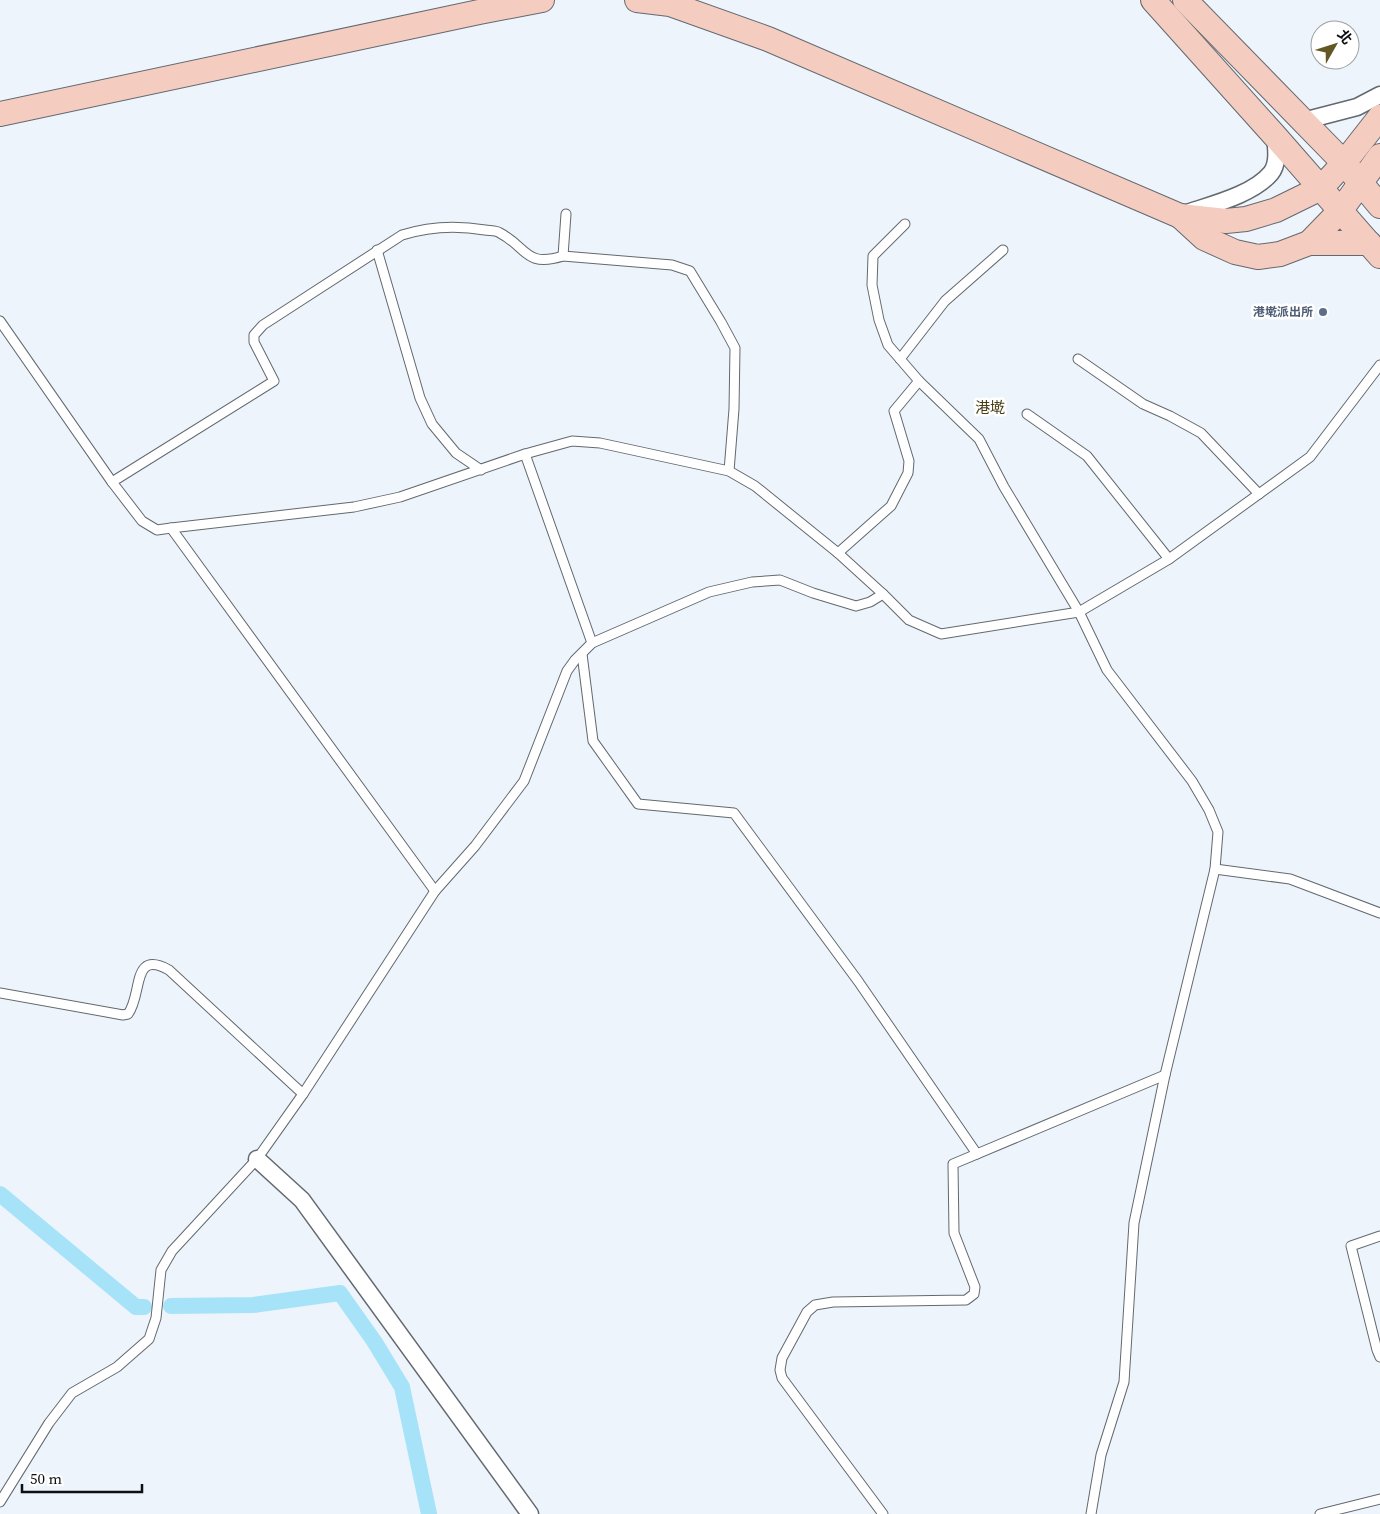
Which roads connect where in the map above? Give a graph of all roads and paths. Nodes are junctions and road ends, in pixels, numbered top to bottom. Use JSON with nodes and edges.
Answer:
{"nodes":[{"id":1,"x":542,"y":0,"type":"edge"},
{"id":2,"x":637,"y":0,"type":"edge"},
{"id":3,"x":1152,"y":0,"type":"edge"},
{"id":4,"x":1185,"y":0,"type":"edge"},
{"id":5,"x":1380,"y":95,"type":"edge"},
{"id":6,"x":0,"y":114,"type":"edge"},
{"id":7,"x":1380,"y":117,"type":"edge"},
{"id":8,"x":1303,"y":121,"type":"junction"},
{"id":9,"x":1275,"y":136,"type":"junction"},
{"id":10,"x":1380,"y":156,"type":"edge"},
{"id":11,"x":1344,"y":163,"type":"junction"},
{"id":12,"x":1361,"y":184,"type":"junction"},
{"id":13,"x":1321,"y":188,"type":"junction"},
{"id":14,"x":1380,"y":206,"type":"edge"},
{"id":15,"x":1341,"y":210,"type":"junction"},
{"id":16,"x":566,"y":214,"type":"dead end"},
{"id":17,"x":1180,"y":216,"type":"junction"},
{"id":18,"x":905,"y":224,"type":"dead end"},
{"id":19,"x":1309,"y":243,"type":"junction"},
{"id":20,"x":377,"y":250,"type":"junction"},
{"id":21,"x":1003,"y":250,"type":"dead end"},
{"id":22,"x":1374,"y":250,"type":"edge"},
{"id":23,"x":563,"y":256,"type":"junction"},
{"id":24,"x":0,"y":322,"type":"edge"},
{"id":25,"x":1078,"y":358,"type":"dead end"},
{"id":26,"x":900,"y":359,"type":"junction"},
{"id":27,"x":1380,"y":365,"type":"edge"},
{"id":28,"x":919,"y":381,"type":"junction"},
{"id":29,"x":1027,"y":414,"type":"dead end"},
{"id":30,"x":525,"y":454,"type":"junction"},
{"id":31,"x":480,"y":470,"type":"junction"},
{"id":32,"x":728,"y":471,"type":"junction"},
{"id":33,"x":112,"y":482,"type":"junction"},
{"id":34,"x":1260,"y":494,"type":"junction"},
{"id":35,"x":171,"y":528,"type":"junction"},
{"id":36,"x":838,"y":553,"type":"junction"},
{"id":37,"x":1169,"y":559,"type":"junction"},
{"id":38,"x":883,"y":594,"type":"junction"},
{"id":39,"x":1079,"y":612,"type":"junction"},
{"id":40,"x":592,"y":643,"type":"junction"},
{"id":41,"x":582,"y":654,"type":"junction"},
{"id":42,"x":1215,"y":869,"type":"junction"},
{"id":43,"x":436,"y":892,"type":"junction"},
{"id":44,"x":1380,"y":913,"type":"edge"},
{"id":45,"x":0,"y":992,"type":"edge"},
{"id":46,"x":1165,"y":1075,"type":"junction"},
{"id":47,"x":303,"y":1094,"type":"junction"},
{"id":48,"x":977,"y":1154,"type":"junction"},
{"id":49,"x":256,"y":1159,"type":"junction"},
{"id":50,"x":1380,"y":1236,"type":"edge"},
{"id":51,"x":1380,"y":1357,"type":"edge"},
{"id":52,"x":1380,"y":1499,"type":"edge"},
{"id":53,"x":0,"y":1502,"type":"edge"},
{"id":54,"x":1334,"y":1512,"type":"edge"},
{"id":55,"x":530,"y":1514,"type":"edge"},
{"id":56,"x":882,"y":1514,"type":"edge"},
{"id":57,"x":1091,"y":1514,"type":"edge"},
{"id":58,"x":1320,"y":1514,"type":"edge"}],
"edges":[{"from":1,"to":6,"type":"main road"},
{"from":2,"to":17,"type":"main road"},
{"from":3,"to":9,"type":"main road"},
{"from":4,"to":8,"type":"main road"},
{"from":5,"to":8,"type":"street"},
{"from":7,"to":11,"type":"main road"},
{"from":8,"to":11,"type":"main road"},
{"from":9,"to":13,"type":"main road"},
{"from":9,"to":17,"type":"street"},
{"from":10,"to":12,"type":"main road"},
{"from":11,"to":12,"type":"main road"},
{"from":11,"to":13,"type":"main road"},
{"from":12,"to":14,"type":"main road"},
{"from":12,"to":15,"type":"main road"},
{"from":13,"to":15,"type":"main road"},
{"from":13,"to":17,"type":"main road"},
{"from":15,"to":19,"type":"main road"},
{"from":15,"to":22,"type":"main road"},
{"from":16,"to":23,"type":"lane"},
{"from":17,"to":19,"type":"main road"},
{"from":18,"to":26,"type":"lane"},
{"from":19,"to":22,"type":"main road"},
{"from":20,"to":23,"type":"lane"},
{"from":20,"to":31,"type":"lane"},
{"from":20,"to":33,"type":"lane"},
{"from":21,"to":26,"type":"lane"},
{"from":23,"to":32,"type":"lane"},
{"from":24,"to":33,"type":"lane"},
{"from":25,"to":34,"type":"lane"},
{"from":26,"to":28,"type":"lane"},
{"from":27,"to":34,"type":"lane"},
{"from":28,"to":36,"type":"lane"},
{"from":28,"to":39,"type":"lane"},
{"from":29,"to":37,"type":"lane"},
{"from":30,"to":31,"type":"lane"},
{"from":30,"to":32,"type":"lane"},
{"from":30,"to":40,"type":"lane"},
{"from":31,"to":35,"type":"lane"},
{"from":32,"to":36,"type":"lane"},
{"from":33,"to":35,"type":"lane"},
{"from":34,"to":37,"type":"lane"},
{"from":35,"to":43,"type":"lane"},
{"from":36,"to":38,"type":"lane"},
{"from":37,"to":39,"type":"lane"},
{"from":38,"to":39,"type":"lane"},
{"from":38,"to":40,"type":"lane"},
{"from":39,"to":42,"type":"lane"},
{"from":40,"to":41,"type":"lane"},
{"from":41,"to":43,"type":"lane"},
{"from":41,"to":48,"type":"lane"},
{"from":42,"to":44,"type":"lane"},
{"from":42,"to":46,"type":"lane"},
{"from":43,"to":47,"type":"lane"},
{"from":45,"to":47,"type":"lane"},
{"from":46,"to":48,"type":"lane"},
{"from":46,"to":57,"type":"lane"},
{"from":47,"to":49,"type":"lane"},
{"from":48,"to":56,"type":"lane"},
{"from":49,"to":53,"type":"lane"},
{"from":49,"to":55,"type":"street"},
{"from":50,"to":51,"type":"lane"},
{"from":52,"to":54,"type":"lane"},
{"from":54,"to":58,"type":"lane"}]}
